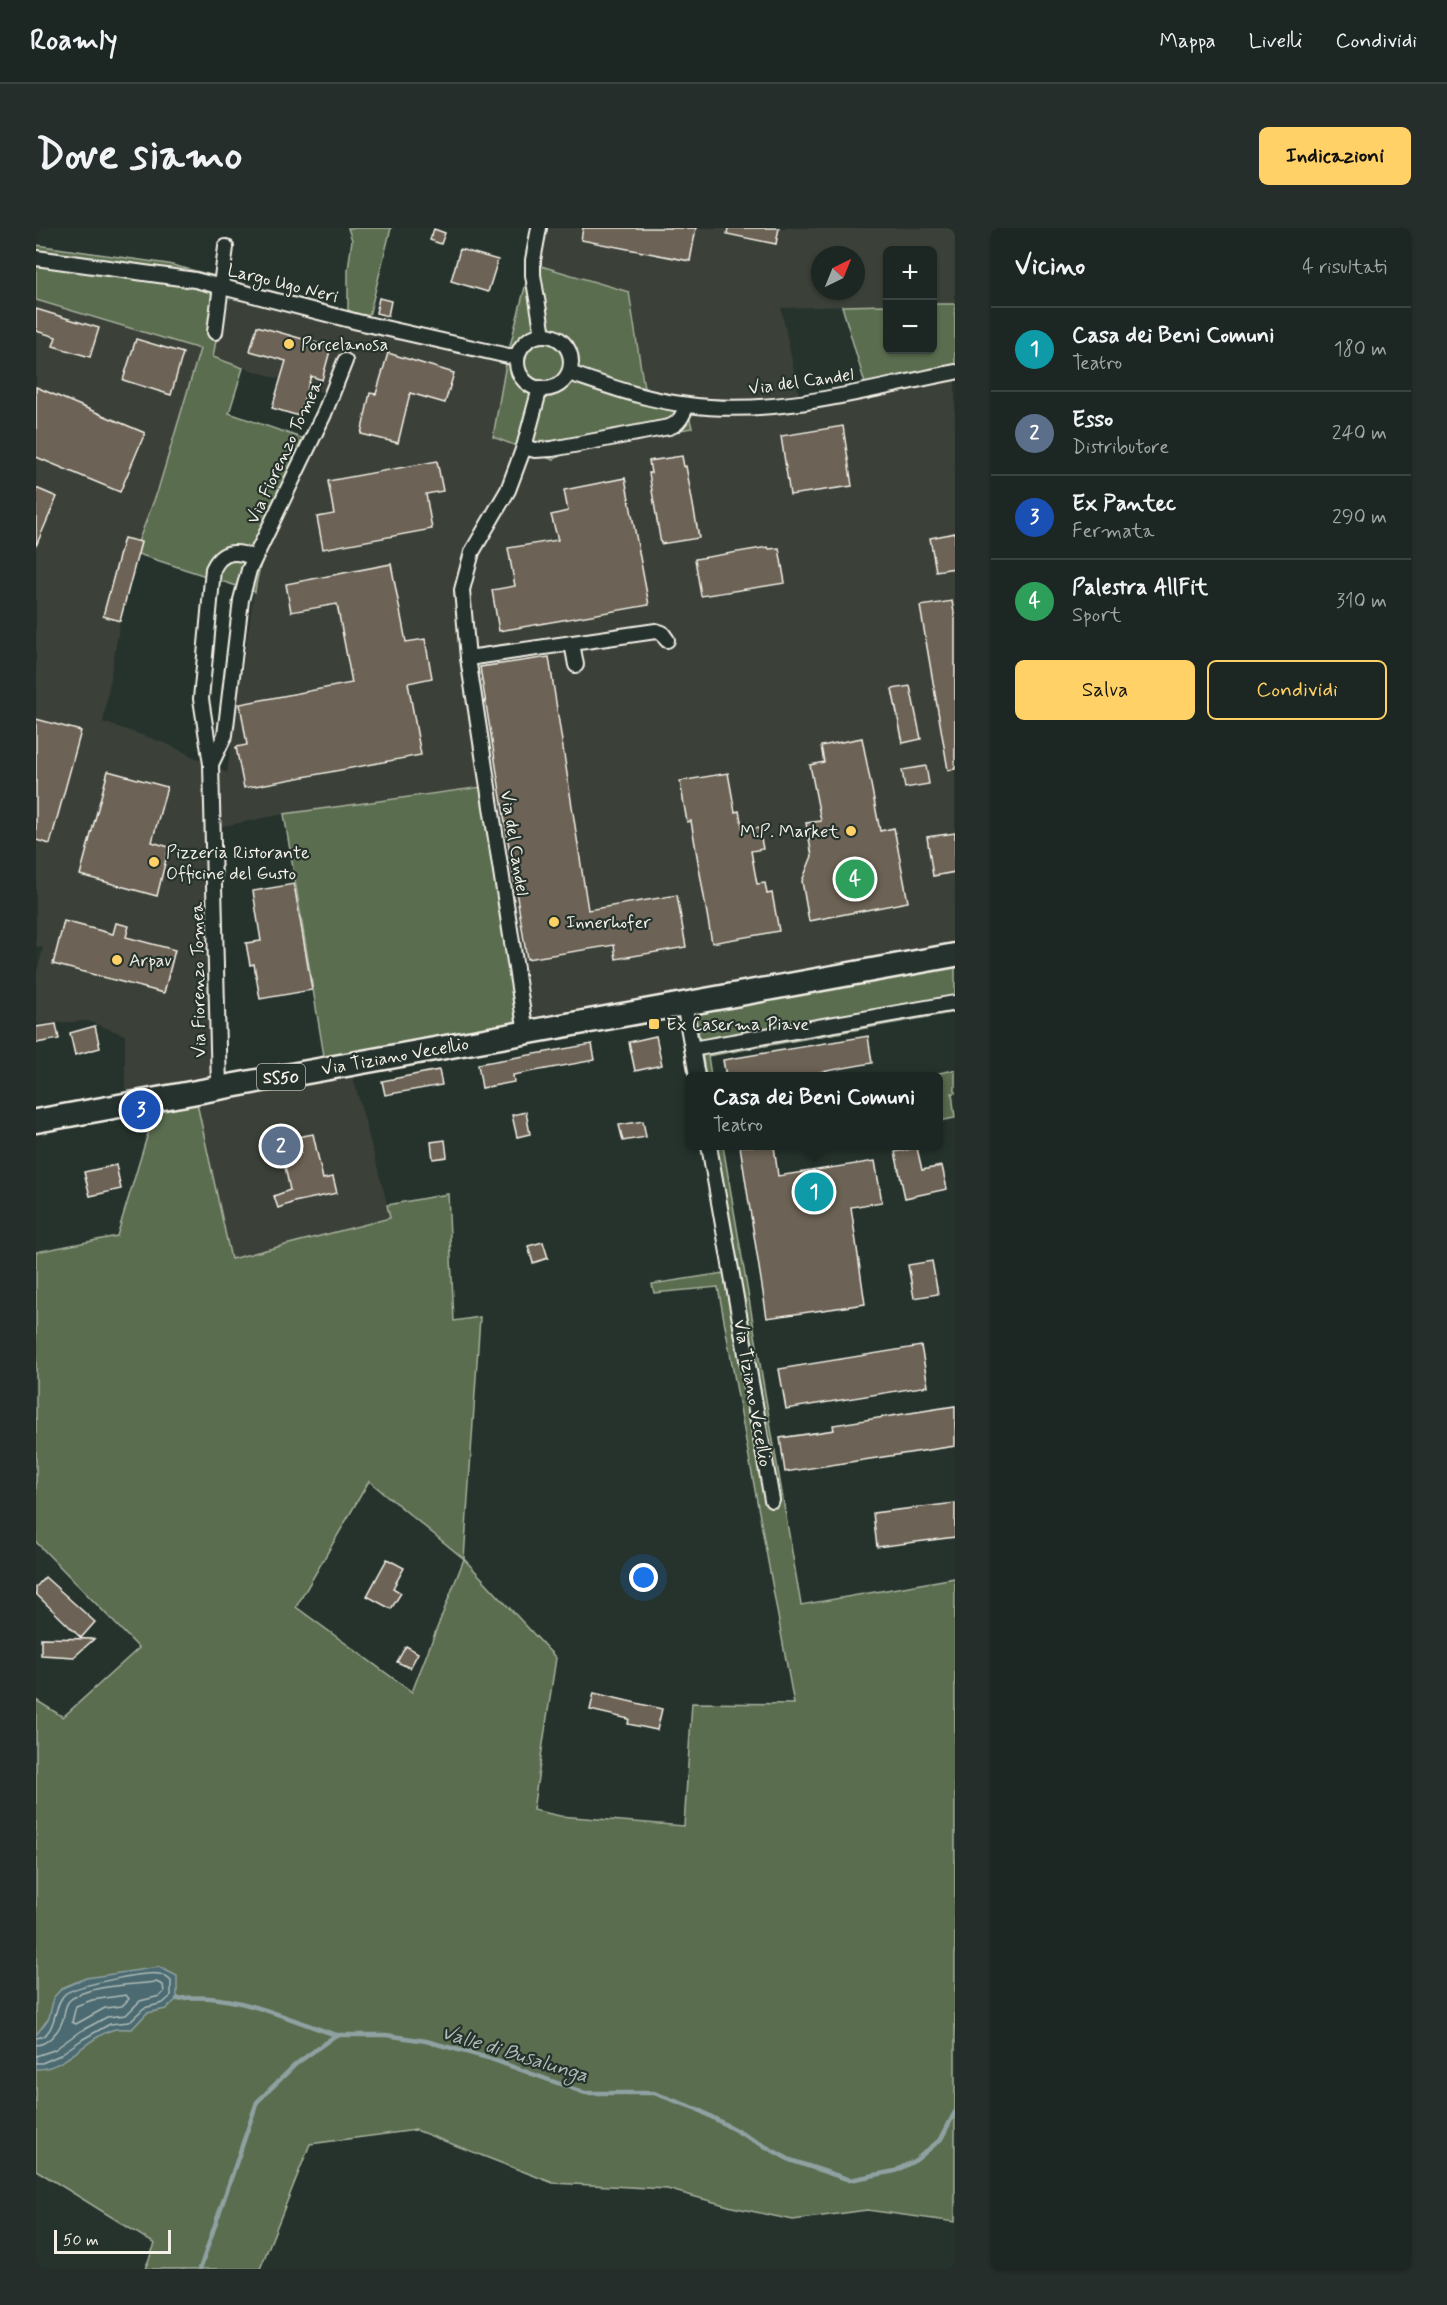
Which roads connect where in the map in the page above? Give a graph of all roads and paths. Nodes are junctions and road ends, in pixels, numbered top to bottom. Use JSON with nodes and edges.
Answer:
{"nodes":[{"id":1,"x":539,"y":228,"type":"edge"},
{"id":2,"x":226,"y":247,"type":"dead end"},
{"id":3,"x":36,"y":258,"type":"edge"},
{"id":4,"x":222,"y":286,"type":"junction"},
{"id":5,"x":216,"y":332,"type":"dead end"},
{"id":6,"x":543,"y":335,"type":"junction"},
{"id":7,"x":518,"y":358,"type":"junction"},
{"id":8,"x":345,"y":361,"type":"dead end"},
{"id":9,"x":955,"y":372,"type":"edge"},
{"id":10,"x":569,"y":373,"type":"junction"},
{"id":11,"x":540,"y":388,"type":"junction"},
{"id":12,"x":687,"y":405,"type":"junction"},
{"id":13,"x":524,"y":447,"type":"junction"},
{"id":14,"x":254,"y":558,"type":"junction"},
{"id":15,"x":667,"y":640,"type":"dead end"},
{"id":16,"x":572,"y":643,"type":"junction"},
{"id":17,"x":468,"y":658,"type":"junction"},
{"id":18,"x":576,"y":665,"type":"dead end"},
{"id":19,"x":211,"y":764,"type":"junction"},
{"id":20,"x":955,"y":955,"type":"edge"},
{"id":21,"x":955,"y":1003,"type":"edge"},
{"id":22,"x":684,"y":1004,"type":"junction"},
{"id":23,"x":526,"y":1033,"type":"junction"},
{"id":24,"x":692,"y":1049,"type":"junction"},
{"id":25,"x":696,"y":1072,"type":"edge"},
{"id":26,"x":219,"y":1088,"type":"junction"},
{"id":27,"x":36,"y":1121,"type":"edge"},
{"id":28,"x":710,"y":1150,"type":"edge"},
{"id":29,"x":772,"y":1500,"type":"dead end"}],
"edges":[{"from":1,"to":6,"type":"street"},
{"from":2,"to":4,"type":"street"},
{"from":3,"to":4,"type":"street","name":"Largo Ugo Neri"},
{"from":4,"to":5,"type":"street"},
{"from":4,"to":7,"type":"street","name":"Largo Ugo Neri"},
{"from":6,"to":7,"type":"street"},
{"from":6,"to":10,"type":"street"},
{"from":7,"to":11,"type":"street"},
{"from":8,"to":14,"type":"street","name":"Via Fiorenzo Tomea"},
{"from":9,"to":12,"type":"street","name":"Via del Candel"},
{"from":10,"to":11,"type":"street"},
{"from":10,"to":12,"type":"street","name":"Via del Candel"},
{"from":11,"to":13,"type":"street","name":"Via del Candel"},
{"from":12,"to":13,"type":"street"},
{"from":13,"to":17,"type":"street","name":"Via del Candel"},
{"from":14,"to":19,"type":"street","name":"Via Fiorenzo Tomea"},
{"from":14,"to":19,"type":"street","name":"Via Fiorenzo Tomea"},
{"from":15,"to":16,"type":"street"},
{"from":16,"to":17,"type":"street"},
{"from":16,"to":18,"type":"street"},
{"from":17,"to":23,"type":"street","name":"Via del Candel"},
{"from":19,"to":26,"type":"street","name":"Via Fiorenzo Tomea"},
{"from":20,"to":22,"type":"main road","name":"Via Tiziano Vecellio"},
{"from":21,"to":24,"type":"street"},
{"from":22,"to":23,"type":"main road","name":"Via Tiziano Vecellio"},
{"from":22,"to":24,"type":"street"},
{"from":23,"to":26,"type":"main road","name":"Via Tiziano Vecellio","number":"SS50"},
{"from":24,"to":25,"type":"street"},
{"from":26,"to":27,"type":"main road","name":"Via Tiziano Vecellio","number":"SS50"},
{"from":28,"to":29,"type":"street","name":"Via Tiziano Vecellio"}]}
